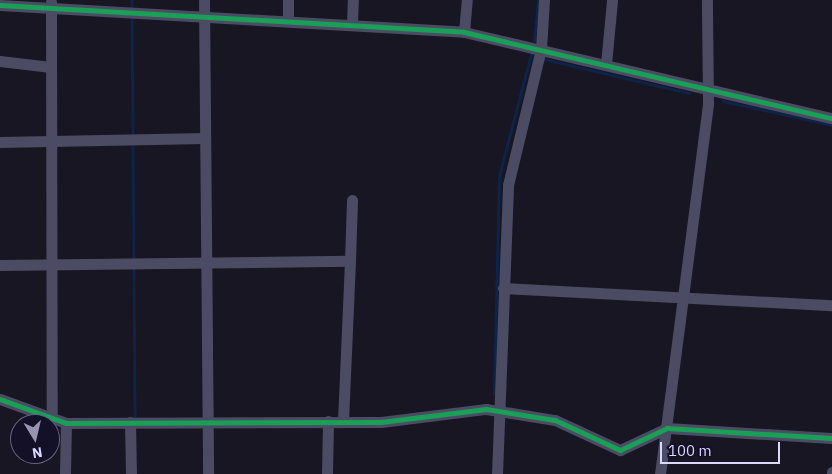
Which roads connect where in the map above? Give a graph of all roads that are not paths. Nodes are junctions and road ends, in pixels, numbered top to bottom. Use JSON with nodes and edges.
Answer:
{"nodes":[{"id":1,"x":204,"y":0,"type":"edge"},
{"id":2,"x":288,"y":0,"type":"edge"},
{"id":3,"x":353,"y":0,"type":"edge"},
{"id":4,"x":467,"y":0,"type":"edge"},
{"id":5,"x":544,"y":0,"type":"edge"},
{"id":6,"x":612,"y":0,"type":"edge"},
{"id":7,"x":707,"y":0,"type":"edge"},
{"id":8,"x":51,"y":4,"type":"edge"},
{"id":9,"x":0,"y":5,"type":"edge"},
{"id":10,"x":204,"y":14,"type":"junction"},
{"id":11,"x":288,"y":19,"type":"junction"},
{"id":12,"x":352,"y":24,"type":"junction"},
{"id":13,"x":464,"y":32,"type":"junction"},
{"id":14,"x":541,"y":49,"type":"junction"},
{"id":15,"x":0,"y":61,"type":"edge"},
{"id":16,"x":606,"y":64,"type":"junction"},
{"id":17,"x":51,"y":67,"type":"junction"},
{"id":18,"x":708,"y":90,"type":"junction"},
{"id":19,"x":832,"y":118,"type":"edge"},
{"id":20,"x":204,"y":138,"type":"junction"},
{"id":21,"x":51,"y":141,"type":"junction"},
{"id":22,"x":0,"y":142,"type":"edge"},
{"id":23,"x":352,"y":200,"type":"dead end"},
{"id":24,"x":350,"y":261,"type":"junction"},
{"id":25,"x":206,"y":262,"type":"junction"},
{"id":26,"x":54,"y":263,"type":"junction"},
{"id":27,"x":0,"y":265,"type":"edge"},
{"id":28,"x":503,"y":288,"type":"junction"},
{"id":29,"x":680,"y":297,"type":"junction"},
{"id":30,"x":832,"y":305,"type":"edge"},
{"id":31,"x":0,"y":399,"type":"edge"},
{"id":32,"x":500,"y":410,"type":"junction"},
{"id":33,"x":41,"y":414,"type":"edge"},
{"id":34,"x":52,"y":414,"type":"edge"},
{"id":35,"x":343,"y":420,"type":"junction"},
{"id":36,"x":60,"y":421,"type":"edge"},
{"id":37,"x":208,"y":421,"type":"junction"},
{"id":38,"x":328,"y":421,"type":"junction"},
{"id":39,"x":133,"y":422,"type":"junction"},
{"id":40,"x":66,"y":423,"type":"junction"},
{"id":41,"x":667,"y":428,"type":"junction"},
{"id":42,"x":832,"y":438,"type":"edge"},
{"id":43,"x":66,"y":474,"type":"edge"},
{"id":44,"x":131,"y":474,"type":"edge"},
{"id":45,"x":208,"y":474,"type":"edge"},
{"id":46,"x":327,"y":474,"type":"edge"},
{"id":47,"x":498,"y":474,"type":"edge"},
{"id":48,"x":660,"y":474,"type":"edge"}],
"edges":[{"from":1,"to":10,"type":"street"},
{"from":2,"to":11,"type":"street"},
{"from":3,"to":12,"type":"street"},
{"from":4,"to":13,"type":"street"},
{"from":5,"to":14,"type":"street"},
{"from":6,"to":16,"type":"street"},
{"from":7,"to":18,"type":"street"},
{"from":8,"to":9,"type":"street"},
{"from":8,"to":10,"type":"street"},
{"from":8,"to":17,"type":"street"},
{"from":10,"to":11,"type":"street"},
{"from":10,"to":20,"type":"street"},
{"from":11,"to":12,"type":"street"},
{"from":12,"to":13,"type":"street"},
{"from":13,"to":14,"type":"street"},
{"from":14,"to":16,"type":"street"},
{"from":14,"to":28,"type":"street"},
{"from":15,"to":17,"type":"street"},
{"from":16,"to":18,"type":"street"},
{"from":17,"to":21,"type":"street"},
{"from":18,"to":19,"type":"street"},
{"from":18,"to":29,"type":"street"},
{"from":20,"to":21,"type":"street"},
{"from":20,"to":25,"type":"street"},
{"from":21,"to":22,"type":"street"},
{"from":21,"to":26,"type":"street"},
{"from":23,"to":24,"type":"street"},
{"from":24,"to":25,"type":"street"},
{"from":24,"to":35,"type":"street"},
{"from":25,"to":26,"type":"street"},
{"from":25,"to":37,"type":"street"},
{"from":26,"to":27,"type":"street"},
{"from":26,"to":34,"type":"street"},
{"from":28,"to":29,"type":"street"},
{"from":28,"to":32,"type":"street"},
{"from":29,"to":30,"type":"street"},
{"from":29,"to":41,"type":"street"},
{"from":31,"to":33,"type":"street"},
{"from":32,"to":35,"type":"street"},
{"from":32,"to":41,"type":"street"},
{"from":32,"to":47,"type":"street"},
{"from":35,"to":38,"type":"street"},
{"from":36,"to":40,"type":"street"},
{"from":37,"to":38,"type":"street"},
{"from":37,"to":39,"type":"street"},
{"from":37,"to":45,"type":"street"},
{"from":38,"to":46,"type":"street"},
{"from":39,"to":40,"type":"street"},
{"from":39,"to":44,"type":"street"},
{"from":40,"to":43,"type":"street"},
{"from":41,"to":42,"type":"street"},
{"from":41,"to":48,"type":"street"}]}
